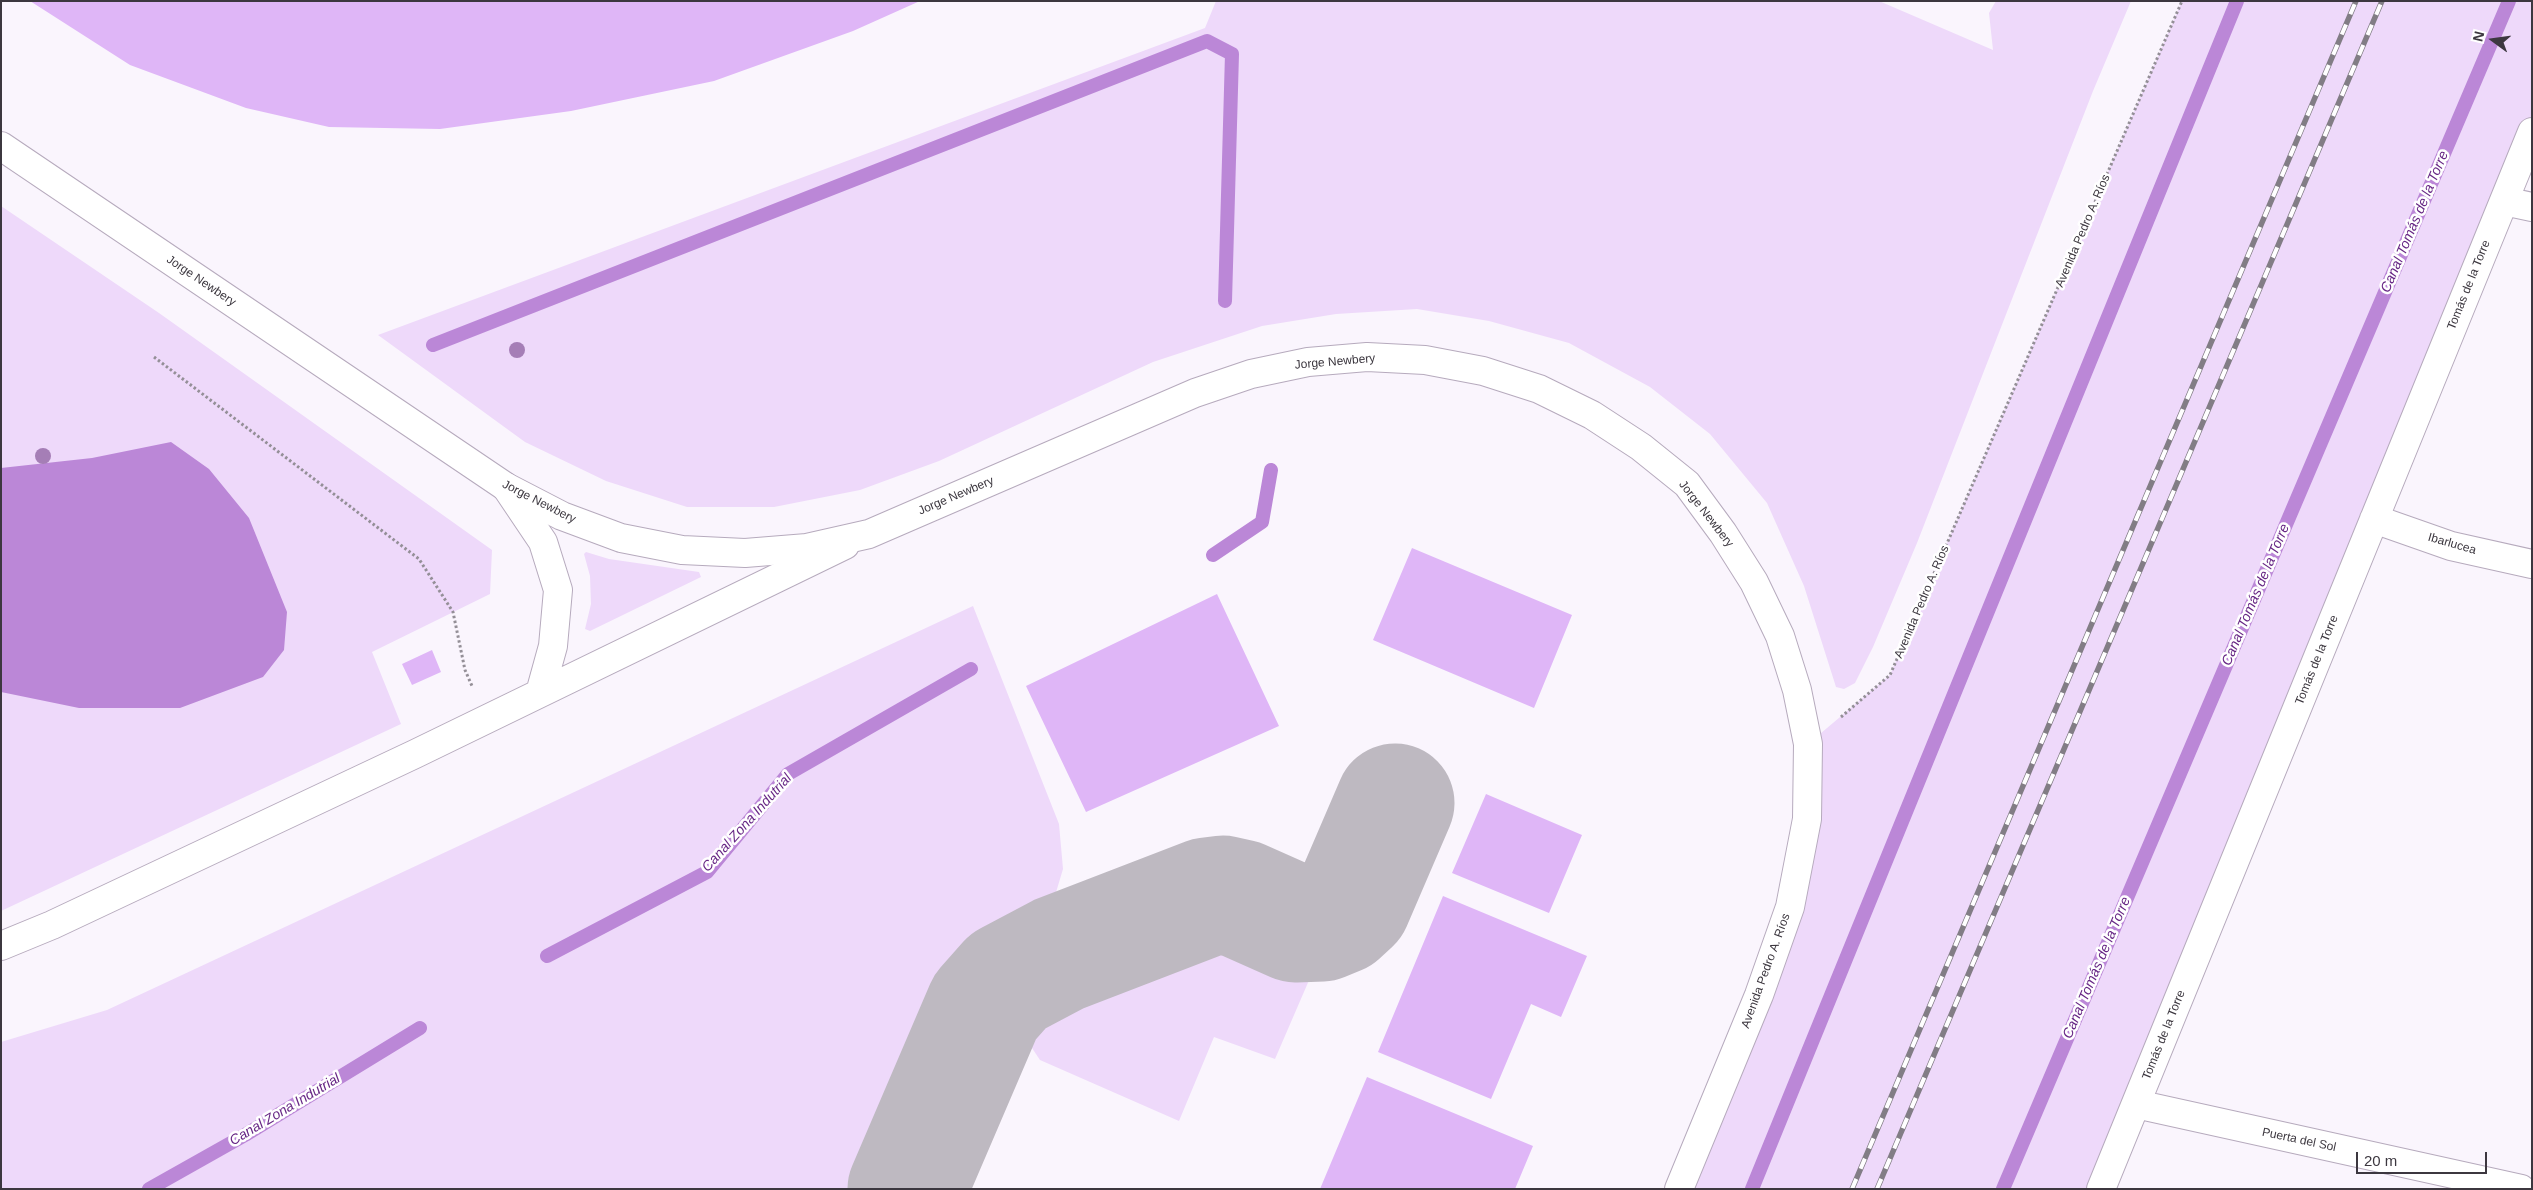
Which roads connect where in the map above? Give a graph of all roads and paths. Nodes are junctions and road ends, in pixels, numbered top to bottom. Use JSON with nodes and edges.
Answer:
{"nodes":[{"id":1,"x":2182,"y":1,"type":"edge"},
{"id":2,"x":2532,"y":132,"type":"edge"},
{"id":3,"x":1,"y":146,"type":"edge"},
{"id":4,"x":2504,"y":201,"type":"junction"},
{"id":5,"x":2532,"y":207,"type":"edge"},
{"id":6,"x":154,"y":357,"type":"dead end"},
{"id":7,"x":506,"y":487,"type":"junction"},
{"id":8,"x":2374,"y":519,"type":"junction"},
{"id":9,"x":869,"y":534,"type":"junction"},
{"id":10,"x":2532,"y":564,"type":"edge"},
{"id":11,"x":540,"y":692,"type":"junction"},
{"id":12,"x":485,"y":719,"type":"junction"},
{"id":13,"x":1808,"y":744,"type":"junction"},
{"id":14,"x":1,"y":946,"type":"edge"},
{"id":15,"x":2136,"y":1104,"type":"junction"},
{"id":16,"x":1679,"y":1189,"type":"edge"},
{"id":17,"x":2101,"y":1189,"type":"edge"},
{"id":18,"x":2521,"y":1189,"type":"edge"}],
"edges":[{"from":1,"to":13,"type":"path","name":"Avenida Pedro A. Ríos"},
{"from":2,"to":4,"type":"main road","name":"Tomás de la Torre"},
{"from":3,"to":7,"type":"main road","name":"Jorge Newbery"},
{"from":4,"to":5,"type":"main road"},
{"from":4,"to":8,"type":"main road","name":"Tomás de la Torre"},
{"from":6,"to":12,"type":"path"},
{"from":7,"to":9,"type":"main road","name":"Jorge Newbery"},
{"from":7,"to":11,"type":"main road"},
{"from":8,"to":10,"type":"main road","name":"Ibarlucea"},
{"from":8,"to":15,"type":"main road","name":"Tomás de la Torre"},
{"from":9,"to":11,"type":"main road"},
{"from":9,"to":13,"type":"main road","name":"Jorge Newbery"},
{"from":11,"to":12,"type":"main road"},
{"from":12,"to":14,"type":"main road"},
{"from":13,"to":16,"type":"main road","name":"Avenida Pedro A. Ríos"},
{"from":15,"to":17,"type":"main road","name":"Tomás de la Torre"},
{"from":15,"to":18,"type":"main road","name":"Puerta del Sol"}]}
